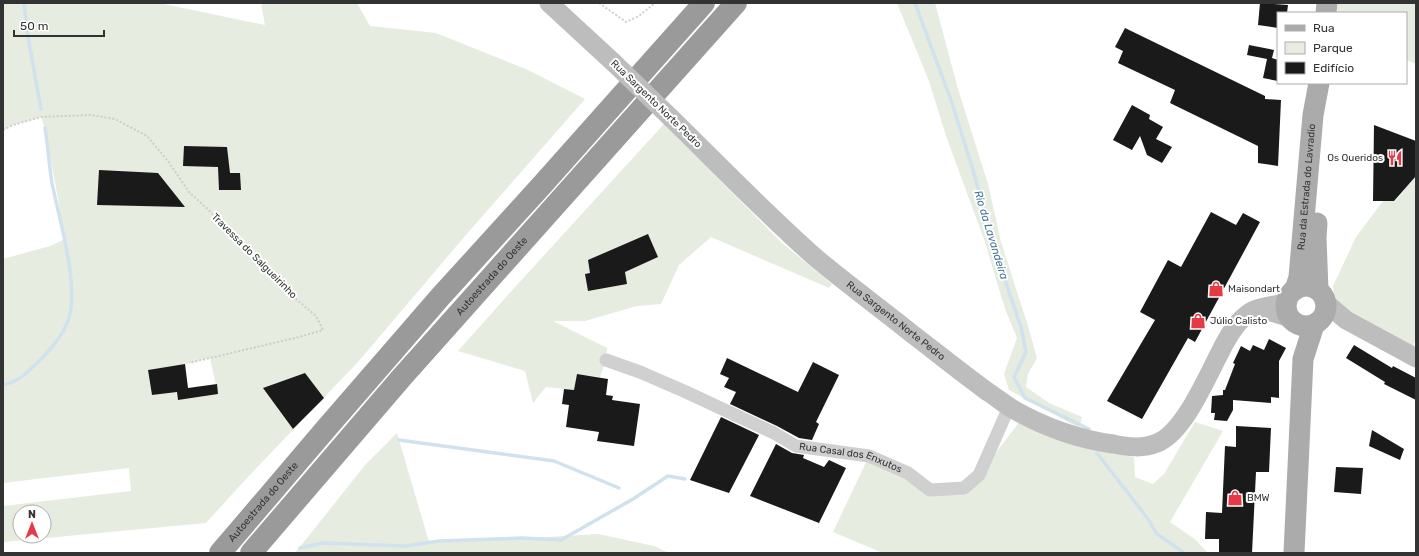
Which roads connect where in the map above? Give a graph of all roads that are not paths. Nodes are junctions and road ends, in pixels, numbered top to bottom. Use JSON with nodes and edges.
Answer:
{"nodes":[{"id":1,"x":549,"y":3,"type":"edge"},
{"id":2,"x":704,"y":3,"type":"edge"},
{"id":3,"x":736,"y":3,"type":"edge"},
{"id":4,"x":1319,"y":84,"type":"edge"},
{"id":5,"x":1323,"y":84,"type":"edge"},
{"id":6,"x":1312,"y":198,"type":"junction"},
{"id":7,"x":1306,"y":309,"type":"junction"},
{"id":8,"x":1416,"y":358,"type":"edge"},
{"id":9,"x":606,"y":360,"type":"dead end"},
{"id":10,"x":1009,"y":407,"type":"junction"},
{"id":11,"x":220,"y":553,"type":"edge"},
{"id":12,"x":251,"y":553,"type":"edge"},
{"id":13,"x":1294,"y":553,"type":"edge"}],
"edges":[{"from":1,"to":10,"type":"street","name":"Rua Sargento Norte Pedro","bridge":true},
{"from":2,"to":11,"type":"highway","name":"Autoestrada do Oeste"},
{"from":3,"to":12,"type":"highway","name":"Autoestrada do Oeste"},
{"from":4,"to":6,"type":"main road","name":"Rua da Estrada do Lavradio"},
{"from":5,"to":6,"type":"main road","name":"Rua da Estrada do Lavradio"},
{"from":6,"to":7,"type":"main road","name":"Rua da Estrada do Lavradio"},
{"from":7,"to":8,"type":"street","name":"Rua Sargento Norte Pedro"},
{"from":7,"to":10,"type":"street","name":"Rua Sargento Norte Pedro"},
{"from":7,"to":13,"type":"main road","name":"Rua da Estrada do Lavradio"},
{"from":9,"to":10,"type":"street","name":"Rua Casal dos Enxutos"}]}
